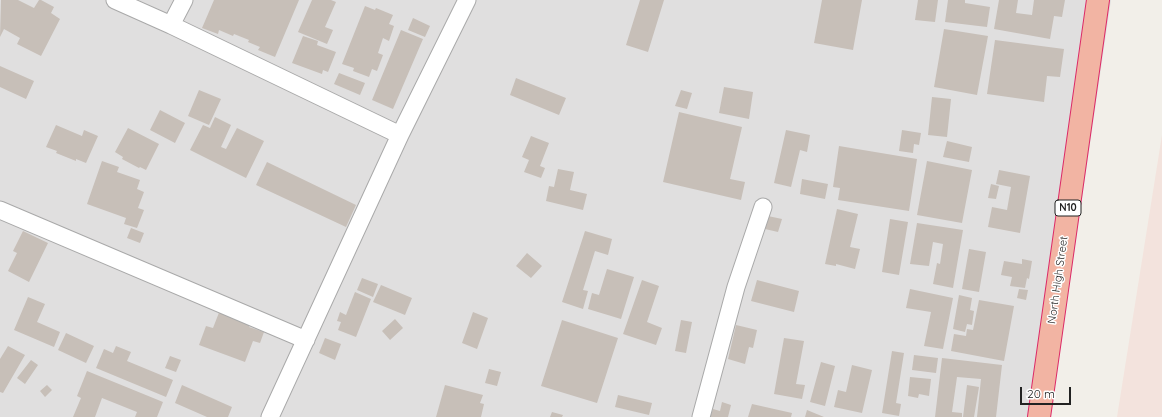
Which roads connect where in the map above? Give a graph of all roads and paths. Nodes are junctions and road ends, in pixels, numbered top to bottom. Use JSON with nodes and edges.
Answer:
{"nodes":[{"id":1,"x":115,"y":0,"type":"edge"},
{"id":2,"x":184,"y":0,"type":"edge"},
{"id":3,"x":467,"y":0,"type":"edge"},
{"id":4,"x":1098,"y":0,"type":"edge"},
{"id":5,"x":171,"y":25,"type":"junction"},
{"id":6,"x":400,"y":135,"type":"junction"},
{"id":7,"x":762,"y":207,"type":"dead end"},
{"id":8,"x":0,"y":210,"type":"edge"},
{"id":9,"x":306,"y":340,"type":"junction"},
{"id":10,"x":270,"y":417,"type":"edge"},
{"id":11,"x":701,"y":417,"type":"edge"},
{"id":12,"x":1039,"y":417,"type":"edge"}],
"edges":[{"from":1,"to":5,"type":"street"},
{"from":2,"to":5,"type":"street"},
{"from":3,"to":6,"type":"street"},
{"from":4,"to":12,"type":"highway","name":"North High Street","number":"N10"},
{"from":5,"to":6,"type":"street"},
{"from":6,"to":9,"type":"street"},
{"from":7,"to":11,"type":"street"},
{"from":8,"to":9,"type":"street"},
{"from":9,"to":10,"type":"street"}]}
